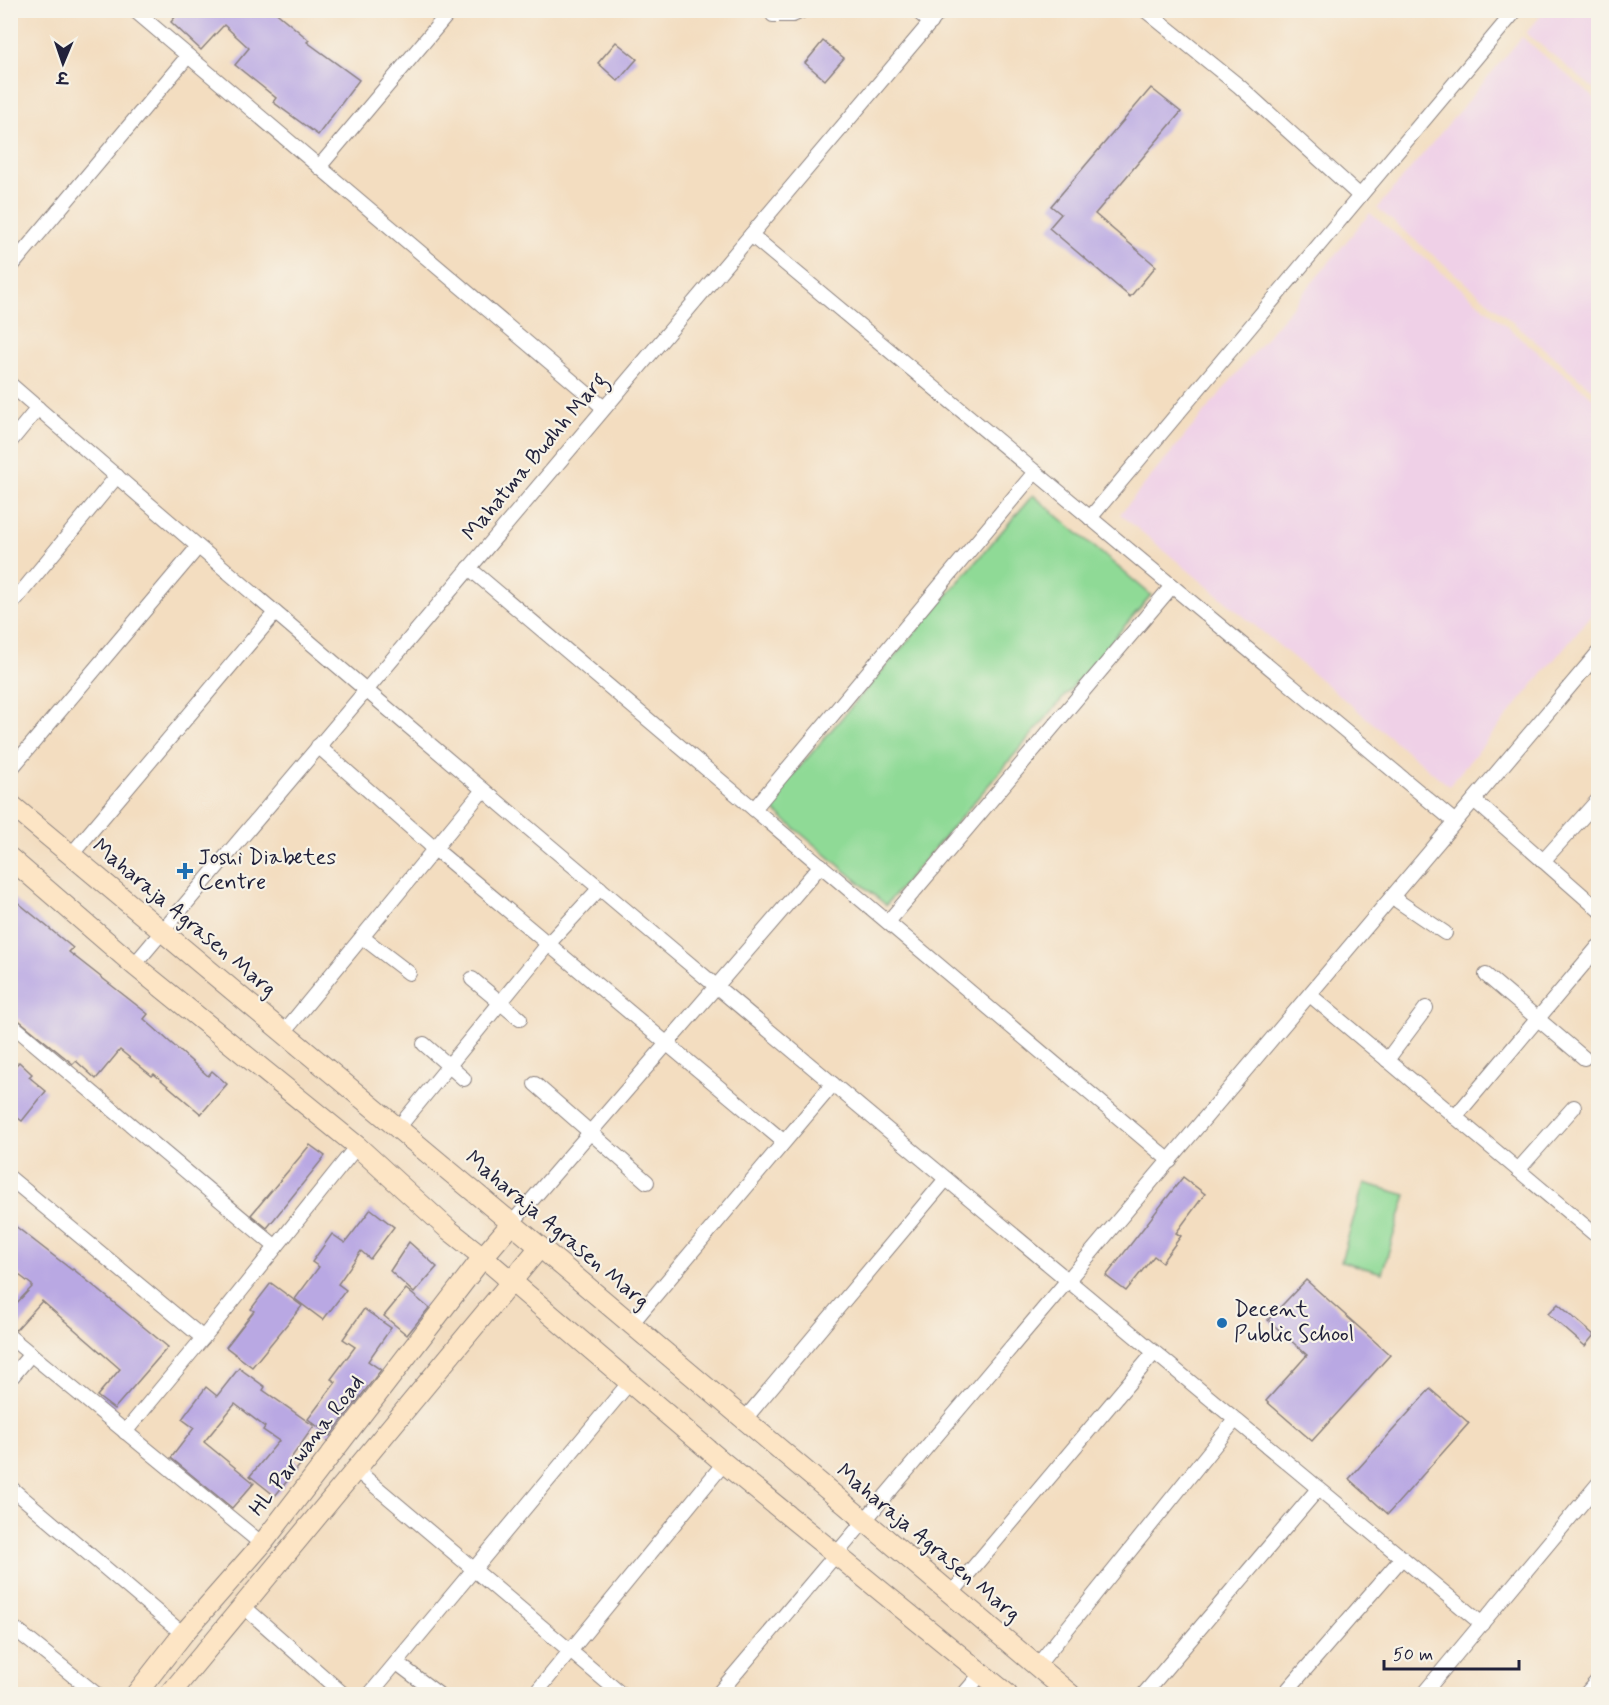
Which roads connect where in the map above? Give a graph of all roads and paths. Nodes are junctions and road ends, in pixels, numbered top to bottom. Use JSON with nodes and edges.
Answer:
{"nodes":[{"id":1,"x":134,"y":10,"type":"edge"},
{"id":2,"x":452,"y":10,"type":"edge"},
{"id":3,"x":804,"y":10,"type":"edge"},
{"id":4,"x":916,"y":10,"type":"edge"},
{"id":5,"x":941,"y":10,"type":"edge"},
{"id":6,"x":1145,"y":10,"type":"edge"},
{"id":7,"x":1515,"y":10,"type":"edge"},
{"id":8,"x":773,"y":15,"type":"dead end"},
{"id":9,"x":931,"y":23,"type":"junction"},
{"id":10,"x":188,"y":56,"type":"junction"},
{"id":11,"x":319,"y":167,"type":"junction"},
{"id":12,"x":1360,"y":196,"type":"junction"},
{"id":13,"x":751,"y":235,"type":"junction"},
{"id":14,"x":10,"y":268,"type":"edge"},
{"id":15,"x":10,"y":384,"type":"edge"},
{"id":16,"x":38,"y":408,"type":"junction"},
{"id":17,"x":604,"y":408,"type":"junction"},
{"id":18,"x":10,"y":442,"type":"edge"},
{"id":19,"x":1035,"y":472,"type":"junction"},
{"id":20,"x":117,"y":476,"type":"junction"},
{"id":21,"x":1090,"y":518,"type":"junction"},
{"id":22,"x":198,"y":547,"type":"junction"},
{"id":23,"x":469,"y":568,"type":"junction"},
{"id":24,"x":1172,"y":586,"type":"junction"},
{"id":25,"x":10,"y":606,"type":"edge"},
{"id":26,"x":275,"y":613,"type":"junction"},
{"id":27,"x":1599,"y":653,"type":"edge"},
{"id":28,"x":365,"y":690,"type":"junction"},
{"id":29,"x":318,"y":746,"type":"junction"},
{"id":30,"x":10,"y":770,"type":"edge"},
{"id":31,"x":483,"y":790,"type":"junction"},
{"id":32,"x":1474,"y":800,"type":"junction"},
{"id":33,"x":1599,"y":800,"type":"edge"},
{"id":34,"x":10,"y":804,"type":"edge"},
{"id":35,"x":754,"y":809,"type":"junction"},
{"id":36,"x":1455,"y":822,"type":"junction"},
{"id":37,"x":435,"y":849,"type":"junction"},
{"id":38,"x":71,"y":855,"type":"junction"},
{"id":39,"x":10,"y":858,"type":"edge"},
{"id":40,"x":1543,"y":861,"type":"junction"},
{"id":41,"x":821,"y":865,"type":"junction"},
{"id":42,"x":600,"y":888,"type":"junction"},
{"id":43,"x":1392,"y":897,"type":"junction"},
{"id":44,"x":1599,"y":909,"type":"edge"},
{"id":45,"x":888,"y":922,"type":"junction"},
{"id":46,"x":162,"y":930,"type":"junction"},
{"id":47,"x":1445,"y":933,"type":"dead end"},
{"id":48,"x":362,"y":937,"type":"junction"},
{"id":49,"x":549,"y":943,"type":"junction"},
{"id":50,"x":1599,"y":947,"type":"edge"},
{"id":51,"x":134,"y":965,"type":"junction"},
{"id":52,"x":409,"y":973,"type":"dead end"},
{"id":53,"x":1486,"y":975,"type":"dead end"},
{"id":54,"x":472,"y":979,"type":"dead end"},
{"id":55,"x":717,"y":986,"type":"junction"},
{"id":56,"x":1310,"y":995,"type":"junction"},
{"id":57,"x":500,"y":1003,"type":"junction"},
{"id":58,"x":1426,"y":1008,"type":"dead end"},
{"id":59,"x":520,"y":1019,"type":"dead end"},
{"id":60,"x":1538,"y":1019,"type":"junction"},
{"id":61,"x":10,"y":1023,"type":"edge"},
{"id":62,"x":284,"y":1032,"type":"junction"},
{"id":63,"x":667,"y":1043,"type":"junction"},
{"id":64,"x":424,"y":1044,"type":"dead end"},
{"id":65,"x":1584,"y":1058,"type":"dead end"},
{"id":66,"x":1387,"y":1060,"type":"junction"},
{"id":67,"x":449,"y":1066,"type":"junction"},
{"id":68,"x":464,"y":1079,"type":"dead end"},
{"id":69,"x":535,"y":1084,"type":"dead end"},
{"id":70,"x":833,"y":1084,"type":"junction"},
{"id":71,"x":1574,"y":1107,"type":"dead end"},
{"id":72,"x":1455,"y":1117,"type":"junction"},
{"id":73,"x":398,"y":1128,"type":"junction"},
{"id":74,"x":590,"y":1132,"type":"junction"},
{"id":75,"x":783,"y":1141,"type":"junction"},
{"id":76,"x":357,"y":1146,"type":"junction"},
{"id":77,"x":1170,"y":1161,"type":"junction"},
{"id":78,"x":1518,"y":1170,"type":"junction"},
{"id":79,"x":10,"y":1178,"type":"edge"},
{"id":80,"x":946,"y":1179,"type":"junction"},
{"id":81,"x":647,"y":1182,"type":"dead end"},
{"id":82,"x":512,"y":1223,"type":"junction"},
{"id":83,"x":1598,"y":1237,"type":"edge"},
{"id":84,"x":276,"y":1247,"type":"junction"},
{"id":85,"x":540,"y":1247,"type":"junction"},
{"id":86,"x":483,"y":1257,"type":"junction"},
{"id":87,"x":511,"y":1281,"type":"junction"},
{"id":88,"x":1068,"y":1281,"type":"junction"},
{"id":89,"x":631,"y":1324,"type":"junction"},
{"id":90,"x":10,"y":1337,"type":"edge"},
{"id":91,"x":203,"y":1338,"type":"junction"},
{"id":92,"x":1154,"y":1353,"type":"junction"},
{"id":93,"x":31,"y":1354,"type":"junction"},
{"id":94,"x":10,"y":1379,"type":"edge"},
{"id":95,"x":629,"y":1383,"type":"junction"},
{"id":96,"x":744,"y":1420,"type":"junction"},
{"id":97,"x":1235,"y":1420,"type":"junction"},
{"id":98,"x":125,"y":1432,"type":"junction"},
{"id":99,"x":724,"y":1463,"type":"junction"},
{"id":100,"x":355,"y":1469,"type":"junction"},
{"id":101,"x":1599,"y":1484,"type":"edge"},
{"id":102,"x":10,"y":1487,"type":"edge"},
{"id":103,"x":1318,"y":1489,"type":"junction"},
{"id":104,"x":865,"y":1522,"type":"junction"},
{"id":105,"x":262,"y":1544,"type":"junction"},
{"id":106,"x":836,"y":1554,"type":"junction"},
{"id":107,"x":1401,"y":1558,"type":"junction"},
{"id":108,"x":472,"y":1569,"type":"junction"},
{"id":109,"x":951,"y":1593,"type":"junction"},
{"id":110,"x":243,"y":1606,"type":"junction"},
{"id":111,"x":1482,"y":1624,"type":"junction"},
{"id":112,"x":10,"y":1625,"type":"edge"},
{"id":113,"x":183,"y":1634,"type":"junction"},
{"id":114,"x":569,"y":1651,"type":"junction"},
{"id":115,"x":397,"y":1663,"type":"junction"},
{"id":116,"x":1037,"y":1666,"type":"junction"},
{"id":117,"x":981,"y":1674,"type":"junction"},
{"id":118,"x":1599,"y":1680,"type":"edge"},
{"id":119,"x":96,"y":1695,"type":"edge"},
{"id":120,"x":136,"y":1695,"type":"edge"},
{"id":121,"x":170,"y":1695,"type":"edge"},
{"id":122,"x":343,"y":1695,"type":"edge"},
{"id":123,"x":370,"y":1695,"type":"edge"},
{"id":124,"x":438,"y":1695,"type":"edge"},
{"id":125,"x":535,"y":1695,"type":"edge"},
{"id":126,"x":621,"y":1695,"type":"edge"},
{"id":127,"x":718,"y":1695,"type":"edge"},
{"id":128,"x":964,"y":1695,"type":"edge"},
{"id":129,"x":1006,"y":1695,"type":"edge"},
{"id":130,"x":1070,"y":1695,"type":"edge"},
{"id":131,"x":1144,"y":1695,"type":"edge"},
{"id":132,"x":1284,"y":1695,"type":"edge"},
{"id":133,"x":1423,"y":1695,"type":"edge"},
{"id":134,"x":1586,"y":1695,"type":"edge"}],
"edges":[{"from":1,"to":10,"type":"street"},
{"from":2,"to":11,"type":"street"},
{"from":3,"to":8,"type":"street"},
{"from":4,"to":9,"type":"street"},
{"from":5,"to":9,"type":"street","name":"Mahatma Budhh Marg"},
{"from":6,"to":12,"type":"street"},
{"from":7,"to":12,"type":"street"},
{"from":9,"to":13,"type":"street","name":"Mahatma Budhh Marg"},
{"from":10,"to":11,"type":"street"},
{"from":10,"to":14,"type":"street"},
{"from":11,"to":17,"type":"street"},
{"from":12,"to":21,"type":"street"},
{"from":13,"to":17,"type":"street","name":"Mahatma Budhh Marg"},
{"from":13,"to":19,"type":"street"},
{"from":15,"to":16,"type":"street"},
{"from":16,"to":18,"type":"street"},
{"from":16,"to":20,"type":"street"},
{"from":17,"to":23,"type":"street","name":"Mahatma Budhh Marg"},
{"from":19,"to":21,"type":"street"},
{"from":19,"to":35,"type":"street"},
{"from":20,"to":22,"type":"street"},
{"from":20,"to":25,"type":"street"},
{"from":21,"to":24,"type":"street"},
{"from":22,"to":26,"type":"street"},
{"from":22,"to":30,"type":"street"},
{"from":23,"to":28,"type":"street","name":"Mahatma Budhh Marg"},
{"from":23,"to":35,"type":"street"},
{"from":24,"to":36,"type":"street"},
{"from":24,"to":45,"type":"street"},
{"from":26,"to":28,"type":"street"},
{"from":26,"to":38,"type":"street"},
{"from":27,"to":32,"type":"street"},
{"from":28,"to":29,"type":"street","name":"Mahatma Budhh Marg"},
{"from":28,"to":31,"type":"street"},
{"from":29,"to":37,"type":"street"},
{"from":29,"to":46,"type":"street","name":"Mahatma Budhh Marg"},
{"from":31,"to":37,"type":"street"},
{"from":31,"to":42,"type":"street"},
{"from":32,"to":36,"type":"street"},
{"from":32,"to":40,"type":"street"},
{"from":33,"to":40,"type":"street"},
{"from":34,"to":38,"type":"street","name":"Maharaja Agrasen Marg"},
{"from":35,"to":41,"type":"street"},
{"from":36,"to":43,"type":"street"},
{"from":37,"to":48,"type":"street"},
{"from":37,"to":49,"type":"street"},
{"from":38,"to":46,"type":"street","name":"Maharaja Agrasen Marg"},
{"from":39,"to":51,"type":"street"},
{"from":40,"to":44,"type":"street"},
{"from":41,"to":45,"type":"street"},
{"from":41,"to":55,"type":"street"},
{"from":42,"to":49,"type":"street"},
{"from":42,"to":55,"type":"street"},
{"from":43,"to":47,"type":"street"},
{"from":43,"to":56,"type":"street"},
{"from":45,"to":77,"type":"street"},
{"from":46,"to":51,"type":"street","name":"Mahatma Budhh Marg"},
{"from":46,"to":62,"type":"street","name":"Maharaja Agrasen Marg"},
{"from":48,"to":52,"type":"street"},
{"from":48,"to":62,"type":"street"},
{"from":49,"to":57,"type":"street"},
{"from":49,"to":63,"type":"street"},
{"from":50,"to":60,"type":"street"},
{"from":51,"to":76,"type":"street"},
{"from":53,"to":60,"type":"street"},
{"from":54,"to":57,"type":"street"},
{"from":55,"to":63,"type":"street"},
{"from":55,"to":70,"type":"street"},
{"from":56,"to":66,"type":"street"},
{"from":56,"to":77,"type":"street"},
{"from":57,"to":59,"type":"street"},
{"from":57,"to":67,"type":"street"},
{"from":58,"to":66,"type":"street"},
{"from":60,"to":65,"type":"street"},
{"from":60,"to":72,"type":"street"},
{"from":61,"to":84,"type":"street"},
{"from":62,"to":73,"type":"street","name":"Maharaja Agrasen Marg"},
{"from":63,"to":74,"type":"street"},
{"from":63,"to":75,"type":"street"},
{"from":64,"to":67,"type":"street"},
{"from":66,"to":72,"type":"street"},
{"from":67,"to":68,"type":"street"},
{"from":67,"to":73,"type":"street"},
{"from":69,"to":74,"type":"street"},
{"from":70,"to":75,"type":"street"},
{"from":70,"to":80,"type":"street"},
{"from":71,"to":78,"type":"street"},
{"from":72,"to":78,"type":"street"},
{"from":73,"to":82,"type":"street","name":"Maharaja Agrasen Marg"},
{"from":74,"to":81,"type":"street"},
{"from":74,"to":82,"type":"street"},
{"from":75,"to":89,"type":"street"},
{"from":76,"to":84,"type":"street"},
{"from":76,"to":86,"type":"street"},
{"from":77,"to":88,"type":"street"},
{"from":78,"to":83,"type":"street"},
{"from":79,"to":91,"type":"street"},
{"from":80,"to":88,"type":"street"},
{"from":80,"to":96,"type":"street"},
{"from":82,"to":85,"type":"street","name":"Maharaja Agrasen Marg"},
{"from":82,"to":86,"type":"street","name":"HL Parwana Road"},
{"from":84,"to":91,"type":"street"},
{"from":85,"to":87,"type":"street"},
{"from":85,"to":89,"type":"street","name":"Maharaja Agrasen Marg"},
{"from":86,"to":87,"type":"street"},
{"from":86,"to":105,"type":"street","name":"HL Parwana Road"},
{"from":87,"to":95,"type":"street"},
{"from":87,"to":100,"type":"street"},
{"from":88,"to":92,"type":"street"},
{"from":88,"to":104,"type":"street"},
{"from":89,"to":96,"type":"street","name":"Maharaja Agrasen Marg"},
{"from":90,"to":93,"type":"street"},
{"from":91,"to":98,"type":"street"},
{"from":92,"to":97,"type":"street"},
{"from":92,"to":109,"type":"street"},
{"from":93,"to":94,"type":"street"},
{"from":93,"to":98,"type":"street"},
{"from":95,"to":99,"type":"street"},
{"from":95,"to":108,"type":"street"},
{"from":96,"to":104,"type":"street","name":"Maharaja Agrasen Marg"},
{"from":97,"to":103,"type":"street"},
{"from":97,"to":116,"type":"street"},
{"from":98,"to":105,"type":"street"},
{"from":99,"to":106,"type":"street"},
{"from":99,"to":114,"type":"street"},
{"from":100,"to":108,"type":"street"},
{"from":100,"to":110,"type":"street"},
{"from":101,"to":111,"type":"street"},
{"from":102,"to":113,"type":"street"},
{"from":103,"to":107,"type":"street"},
{"from":103,"to":131,"type":"street"},
{"from":104,"to":106,"type":"street"},
{"from":104,"to":109,"type":"street","name":"Maharaja Agrasen Marg"},
{"from":105,"to":113,"type":"street","name":"HL Parwana Road"},
{"from":106,"to":117,"type":"street"},
{"from":106,"to":127,"type":"street"},
{"from":107,"to":111,"type":"street"},
{"from":107,"to":132,"type":"street"},
{"from":108,"to":114,"type":"street"},
{"from":108,"to":115,"type":"street"},
{"from":109,"to":116,"type":"street","name":"Maharaja Agrasen Marg"},
{"from":110,"to":121,"type":"street"},
{"from":110,"to":122,"type":"street"},
{"from":111,"to":133,"type":"street"},
{"from":112,"to":119,"type":"street"},
{"from":113,"to":120,"type":"street","name":"HL Parwana Road"},
{"from":114,"to":125,"type":"street"},
{"from":114,"to":126,"type":"street"},
{"from":115,"to":123,"type":"street"},
{"from":115,"to":124,"type":"street"},
{"from":116,"to":130,"type":"street","name":"Maharaja Agrasen Marg"},
{"from":117,"to":128,"type":"street"},
{"from":117,"to":129,"type":"street"},
{"from":118,"to":134,"type":"street"}]}
